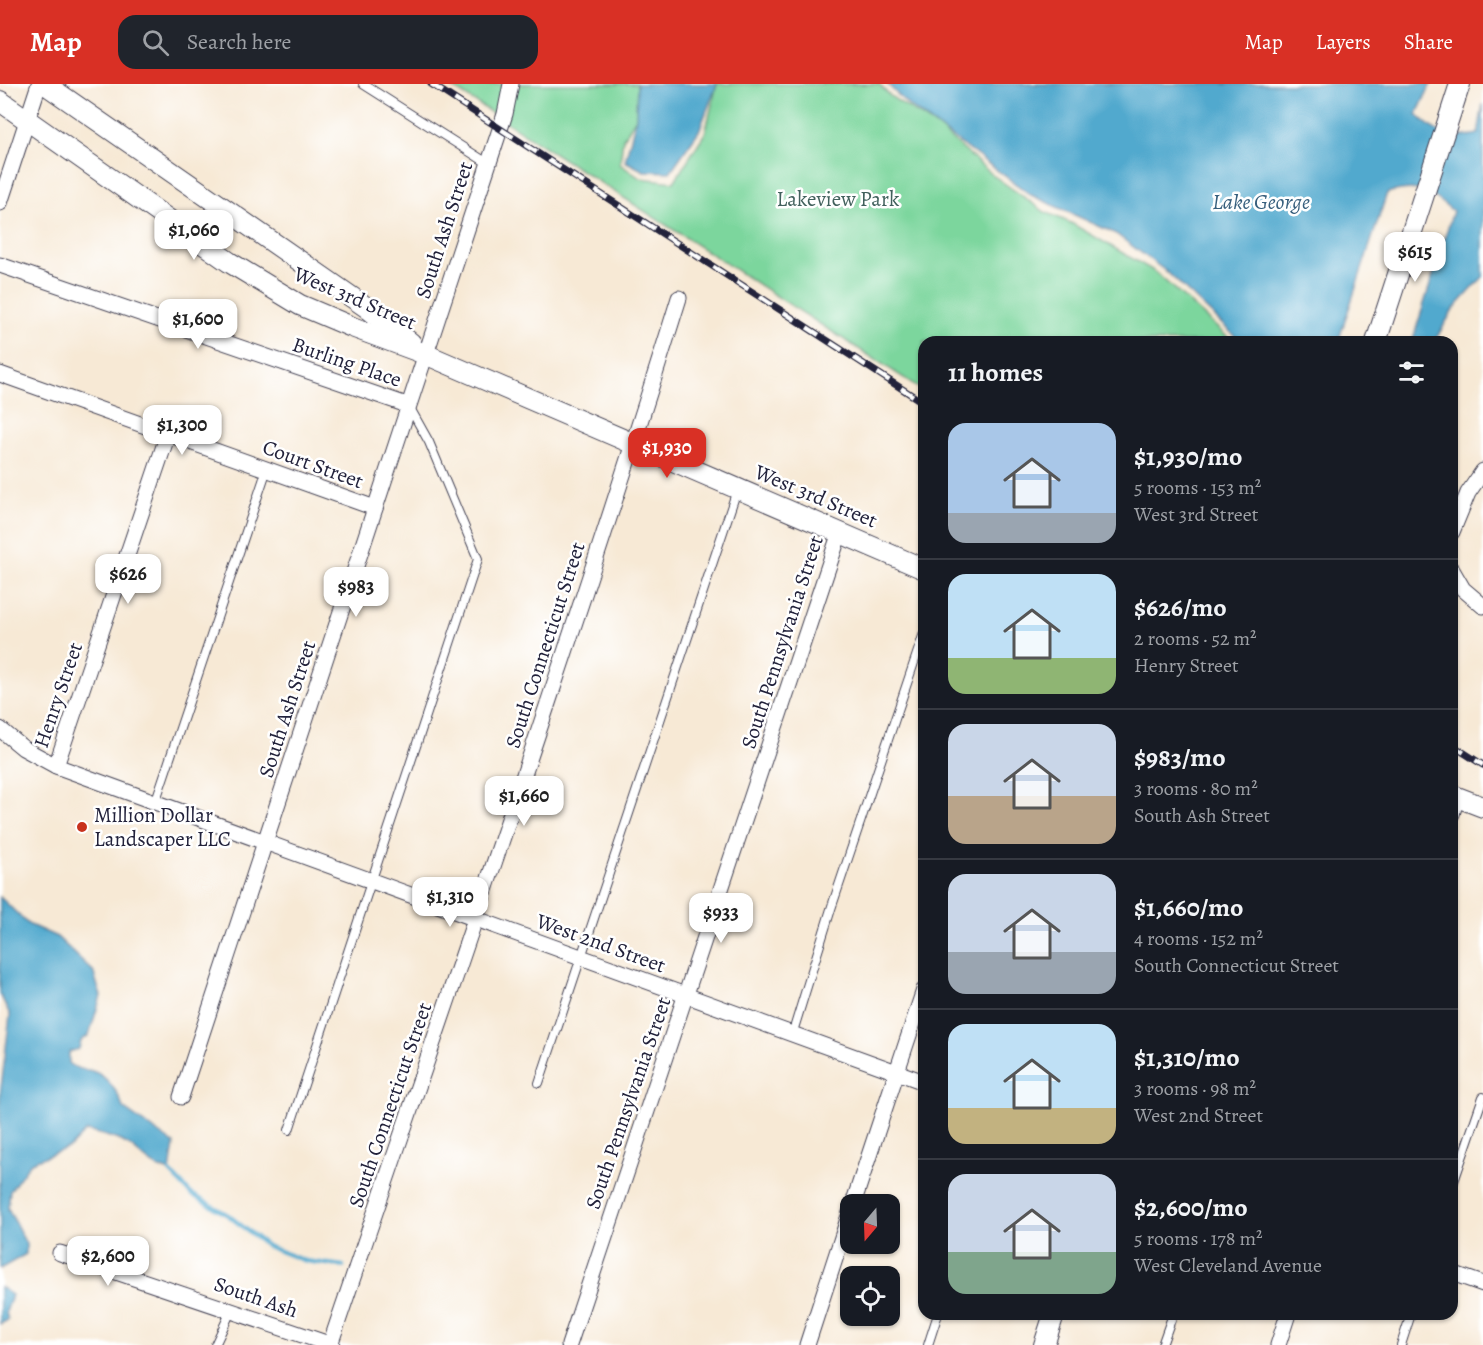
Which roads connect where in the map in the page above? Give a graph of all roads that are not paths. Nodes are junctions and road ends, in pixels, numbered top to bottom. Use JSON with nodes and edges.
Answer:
{"nodes":[{"id":1,"x":39,"y":84,"type":"edge"},
{"id":2,"x":45,"y":84,"type":"edge"},
{"id":3,"x":363,"y":84,"type":"edge"},
{"id":4,"x":511,"y":84,"type":"edge"},
{"id":5,"x":1460,"y":84,"type":"edge"},
{"id":6,"x":0,"y":101,"type":"edge"},
{"id":7,"x":27,"y":119,"type":"junction"},
{"id":8,"x":489,"y":164,"type":"junction"},
{"id":9,"x":0,"y":203,"type":"edge"},
{"id":10,"x":0,"y":265,"type":"edge"},
{"id":11,"x":679,"y":298,"type":"dead end"},
{"id":12,"x":1378,"y":336,"type":"edge"},
{"id":13,"x":425,"y":354,"type":"junction"},
{"id":14,"x":0,"y":374,"type":"edge"},
{"id":15,"x":407,"y":405,"type":"junction"},
{"id":16,"x":168,"y":434,"type":"junction"},
{"id":17,"x":634,"y":444,"type":"junction"},
{"id":18,"x":267,"y":469,"type":"junction"},
{"id":19,"x":1483,"y":471,"type":"edge"},
{"id":20,"x":737,"y":489,"type":"junction"},
{"id":21,"x":375,"y":508,"type":"junction"},
{"id":22,"x":1458,"y":517,"type":"edge"},
{"id":23,"x":840,"y":532,"type":"junction"},
{"id":24,"x":918,"y":566,"type":"edge"},
{"id":25,"x":1458,"y":580,"type":"edge"},
{"id":26,"x":1483,"y":606,"type":"edge"},
{"id":27,"x":918,"y":651,"type":"edge"},
{"id":28,"x":0,"y":729,"type":"edge"},
{"id":29,"x":56,"y":766,"type":"junction"},
{"id":30,"x":155,"y":802,"type":"junction"},
{"id":31,"x":1458,"y":803,"type":"edge"},
{"id":32,"x":1483,"y":807,"type":"edge"},
{"id":33,"x":265,"y":844,"type":"junction"},
{"id":34,"x":371,"y":882,"type":"junction"},
{"id":35,"x":475,"y":920,"type":"junction"},
{"id":36,"x":581,"y":958,"type":"junction"},
{"id":37,"x":686,"y":997,"type":"junction"},
{"id":38,"x":918,"y":1008,"type":"edge"},
{"id":39,"x":792,"y":1035,"type":"junction"},
{"id":40,"x":897,"y":1072,"type":"junction"},
{"id":41,"x":918,"y":1080,"type":"edge"},
{"id":42,"x":539,"y":1083,"type":"dead end"},
{"id":43,"x":181,"y":1097,"type":"dead end"},
{"id":44,"x":1483,"y":1097,"type":"edge"},
{"id":45,"x":288,"y":1130,"type":"dead end"},
{"id":46,"x":1458,"y":1170,"type":"edge"},
{"id":47,"x":856,"y":1194,"type":"edge"},
{"id":48,"x":840,"y":1244,"type":"edge"},
{"id":49,"x":60,"y":1253,"type":"dead end"},
{"id":50,"x":1458,"y":1275,"type":"edge"},
{"id":51,"x":1483,"y":1284,"type":"edge"},
{"id":52,"x":231,"y":1311,"type":"junction"},
{"id":53,"x":936,"y":1320,"type":"edge"},
{"id":54,"x":1052,"y":1320,"type":"edge"},
{"id":55,"x":1171,"y":1320,"type":"edge"},
{"id":56,"x":1286,"y":1320,"type":"edge"},
{"id":57,"x":1409,"y":1320,"type":"edge"},
{"id":58,"x":215,"y":1345,"type":"edge"},
{"id":59,"x":331,"y":1345,"type":"edge"},
{"id":60,"x":569,"y":1345,"type":"edge"},
{"id":61,"x":807,"y":1345,"type":"edge"},
{"id":62,"x":927,"y":1345,"type":"edge"},
{"id":63,"x":1044,"y":1345,"type":"edge"},
{"id":64,"x":1162,"y":1345,"type":"edge"},
{"id":65,"x":1278,"y":1345,"type":"edge"},
{"id":66,"x":1401,"y":1345,"type":"edge"}],
"edges":[{"from":1,"to":7,"type":"street"},
{"from":2,"to":13,"type":"street","name":"West 3rd Street"},
{"from":3,"to":8,"type":"lane"},
{"from":4,"to":8,"type":"street","name":"South Ash Street"},
{"from":5,"to":12,"type":"street"},
{"from":6,"to":7,"type":"street","name":"West 3rd Street"},
{"from":7,"to":9,"type":"street"},
{"from":7,"to":13,"type":"street","name":"West 3rd Street"},
{"from":8,"to":13,"type":"street","name":"South Ash Street"},
{"from":10,"to":15,"type":"street","name":"Burling Place"},
{"from":11,"to":17,"type":"street","name":"South Connecticut Street"},
{"from":13,"to":15,"type":"street","name":"South Ash Street"},
{"from":13,"to":17,"type":"street","name":"West 3rd Street"},
{"from":14,"to":16,"type":"street","name":"Court Street"},
{"from":15,"to":21,"type":"street","name":"South Ash Street"},
{"from":15,"to":34,"type":"lane"},
{"from":16,"to":18,"type":"street","name":"Court Street"},
{"from":16,"to":29,"type":"street","name":"Henry Street"},
{"from":17,"to":20,"type":"street","name":"West 3rd Street"},
{"from":17,"to":35,"type":"street","name":"South Connecticut Street"},
{"from":18,"to":21,"type":"street","name":"Court Street"},
{"from":18,"to":30,"type":"lane"},
{"from":19,"to":22,"type":"street"},
{"from":20,"to":23,"type":"street","name":"West 3rd Street"},
{"from":20,"to":36,"type":"lane"},
{"from":21,"to":33,"type":"street","name":"South Ash Street"},
{"from":23,"to":24,"type":"street","name":"West 3rd Street"},
{"from":23,"to":37,"type":"street","name":"South Pennsylvania Street"},
{"from":25,"to":26,"type":"street"},
{"from":27,"to":39,"type":"lane"},
{"from":28,"to":29,"type":"street","name":"West 2nd Street"},
{"from":29,"to":30,"type":"street","name":"West 2nd Street"},
{"from":30,"to":33,"type":"street","name":"West 2nd Street"},
{"from":31,"to":32,"type":"street"},
{"from":33,"to":34,"type":"street","name":"West 2nd Street"},
{"from":33,"to":43,"type":"street","name":"South Ash Street"},
{"from":34,"to":35,"type":"street","name":"West 2nd Street"},
{"from":34,"to":45,"type":"lane"},
{"from":35,"to":36,"type":"street","name":"West 2nd Street"},
{"from":35,"to":59,"type":"street","name":"South Connecticut Street"},
{"from":36,"to":37,"type":"street","name":"West 2nd Street"},
{"from":36,"to":42,"type":"lane"},
{"from":37,"to":39,"type":"street","name":"West 2nd Street"},
{"from":37,"to":60,"type":"street","name":"South Pennsylvania Street"},
{"from":38,"to":40,"type":"street"},
{"from":39,"to":40,"type":"street","name":"West 2nd Street"},
{"from":40,"to":41,"type":"street","name":"West 2nd Street"},
{"from":40,"to":47,"type":"street"},
{"from":44,"to":46,"type":"lane"},
{"from":48,"to":61,"type":"street"},
{"from":49,"to":52,"type":"street","name":"South Ash"},
{"from":50,"to":51,"type":"street"},
{"from":52,"to":58,"type":"lane"},
{"from":52,"to":59,"type":"street","name":"South Ash"},
{"from":53,"to":62,"type":"lane"},
{"from":54,"to":63,"type":"street"},
{"from":55,"to":64,"type":"lane"},
{"from":56,"to":65,"type":"street"},
{"from":57,"to":66,"type":"lane"}]}
